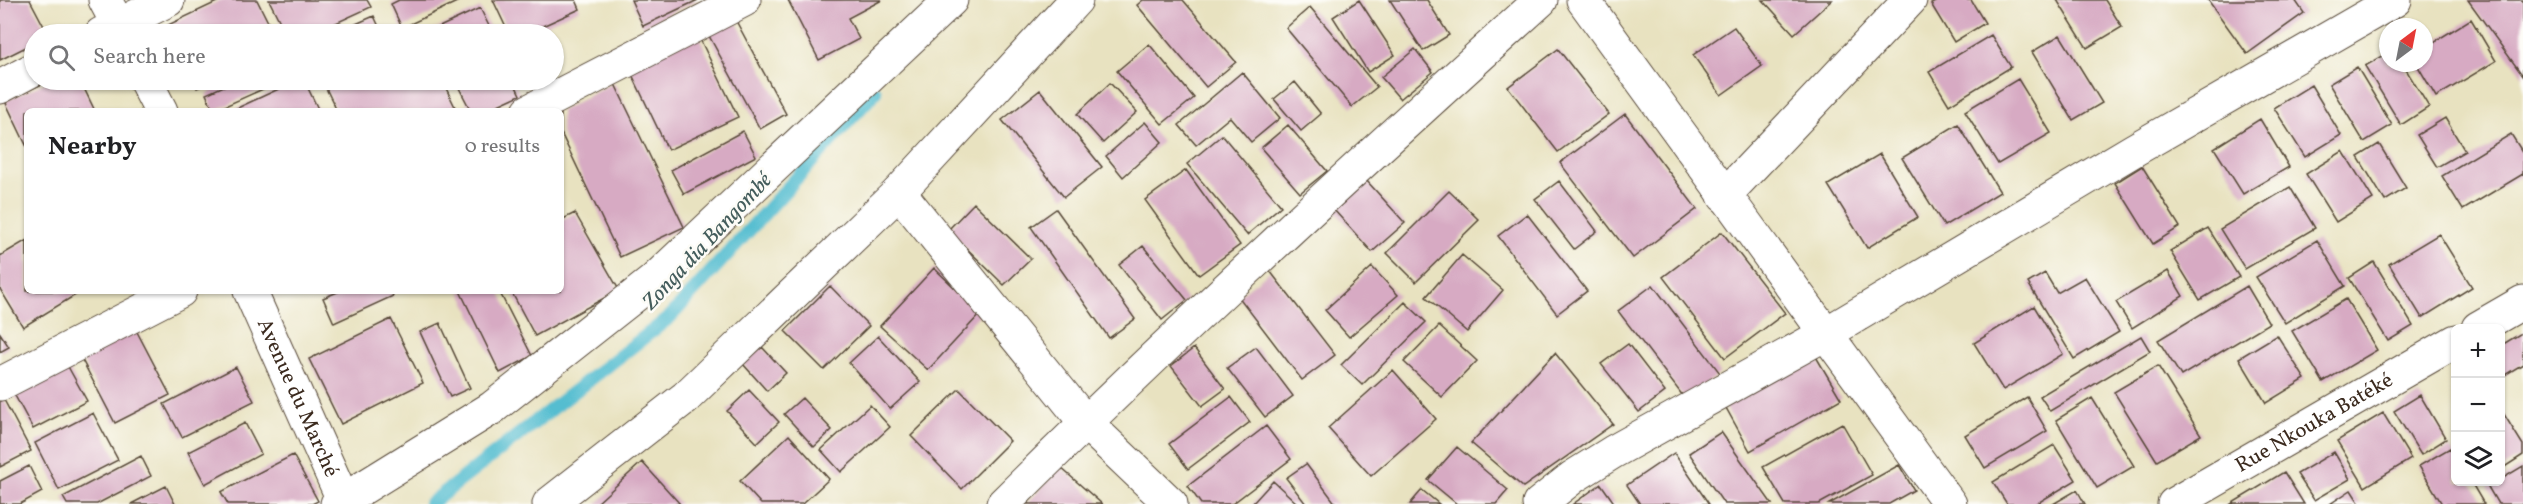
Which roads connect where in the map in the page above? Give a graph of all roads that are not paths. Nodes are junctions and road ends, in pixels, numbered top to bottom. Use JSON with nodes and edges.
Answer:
{"nodes":[{"id":1,"x":168,"y":0,"type":"edge"},
{"id":2,"x":744,"y":0,"type":"edge"},
{"id":3,"x":951,"y":0,"type":"edge"},
{"id":4,"x":1076,"y":0,"type":"edge"},
{"id":5,"x":1541,"y":0,"type":"edge"},
{"id":6,"x":1584,"y":0,"type":"edge"},
{"id":7,"x":1910,"y":0,"type":"edge"},
{"id":8,"x":2395,"y":0,"type":"edge"},
{"id":9,"x":112,"y":24,"type":"edge"},
{"id":10,"x":24,"y":74,"type":"edge"},
{"id":11,"x":0,"y":87,"type":"edge"},
{"id":12,"x":150,"y":90,"type":"edge"},
{"id":13,"x":159,"y":108,"type":"edge"},
{"id":14,"x":535,"y":108,"type":"edge"},
{"id":15,"x":899,"y":192,"type":"junction"},
{"id":16,"x":1724,"y":196,"type":"junction"},
{"id":17,"x":174,"y":294,"type":"edge"},
{"id":18,"x":251,"y":294,"type":"edge"},
{"id":19,"x":2523,"y":303,"type":"edge"},
{"id":20,"x":2485,"y":324,"type":"edge"},
{"id":21,"x":1827,"y":333,"type":"junction"},
{"id":22,"x":2451,"y":344,"type":"edge"},
{"id":23,"x":0,"y":384,"type":"edge"},
{"id":24,"x":1085,"y":422,"type":"junction"},
{"id":25,"x":342,"y":503,"type":"edge"},
{"id":26,"x":549,"y":504,"type":"edge"},
{"id":27,"x":1003,"y":504,"type":"edge"},
{"id":28,"x":1171,"y":504,"type":"edge"},
{"id":29,"x":1539,"y":504,"type":"edge"},
{"id":30,"x":1950,"y":504,"type":"edge"},
{"id":31,"x":2174,"y":504,"type":"edge"}],
"edges":[{"from":1,"to":9,"type":"street"},
{"from":2,"to":14,"type":"street"},
{"from":3,"to":25,"type":"street"},
{"from":4,"to":15,"type":"street"},
{"from":5,"to":24,"type":"street"},
{"from":6,"to":16,"type":"street"},
{"from":7,"to":16,"type":"street"},
{"from":8,"to":21,"type":"street"},
{"from":10,"to":11,"type":"street"},
{"from":12,"to":13,"type":"street"},
{"from":15,"to":24,"type":"street"},
{"from":15,"to":26,"type":"street"},
{"from":16,"to":21,"type":"street"},
{"from":17,"to":23,"type":"street"},
{"from":18,"to":25,"type":"street","name":"Avenue du Marché"},
{"from":19,"to":20,"type":"street"},
{"from":21,"to":29,"type":"street"},
{"from":21,"to":30,"type":"street"},
{"from":22,"to":31,"type":"street","name":"Rue Nkouka Batéké"},
{"from":24,"to":27,"type":"street"},
{"from":24,"to":28,"type":"street"}]}
